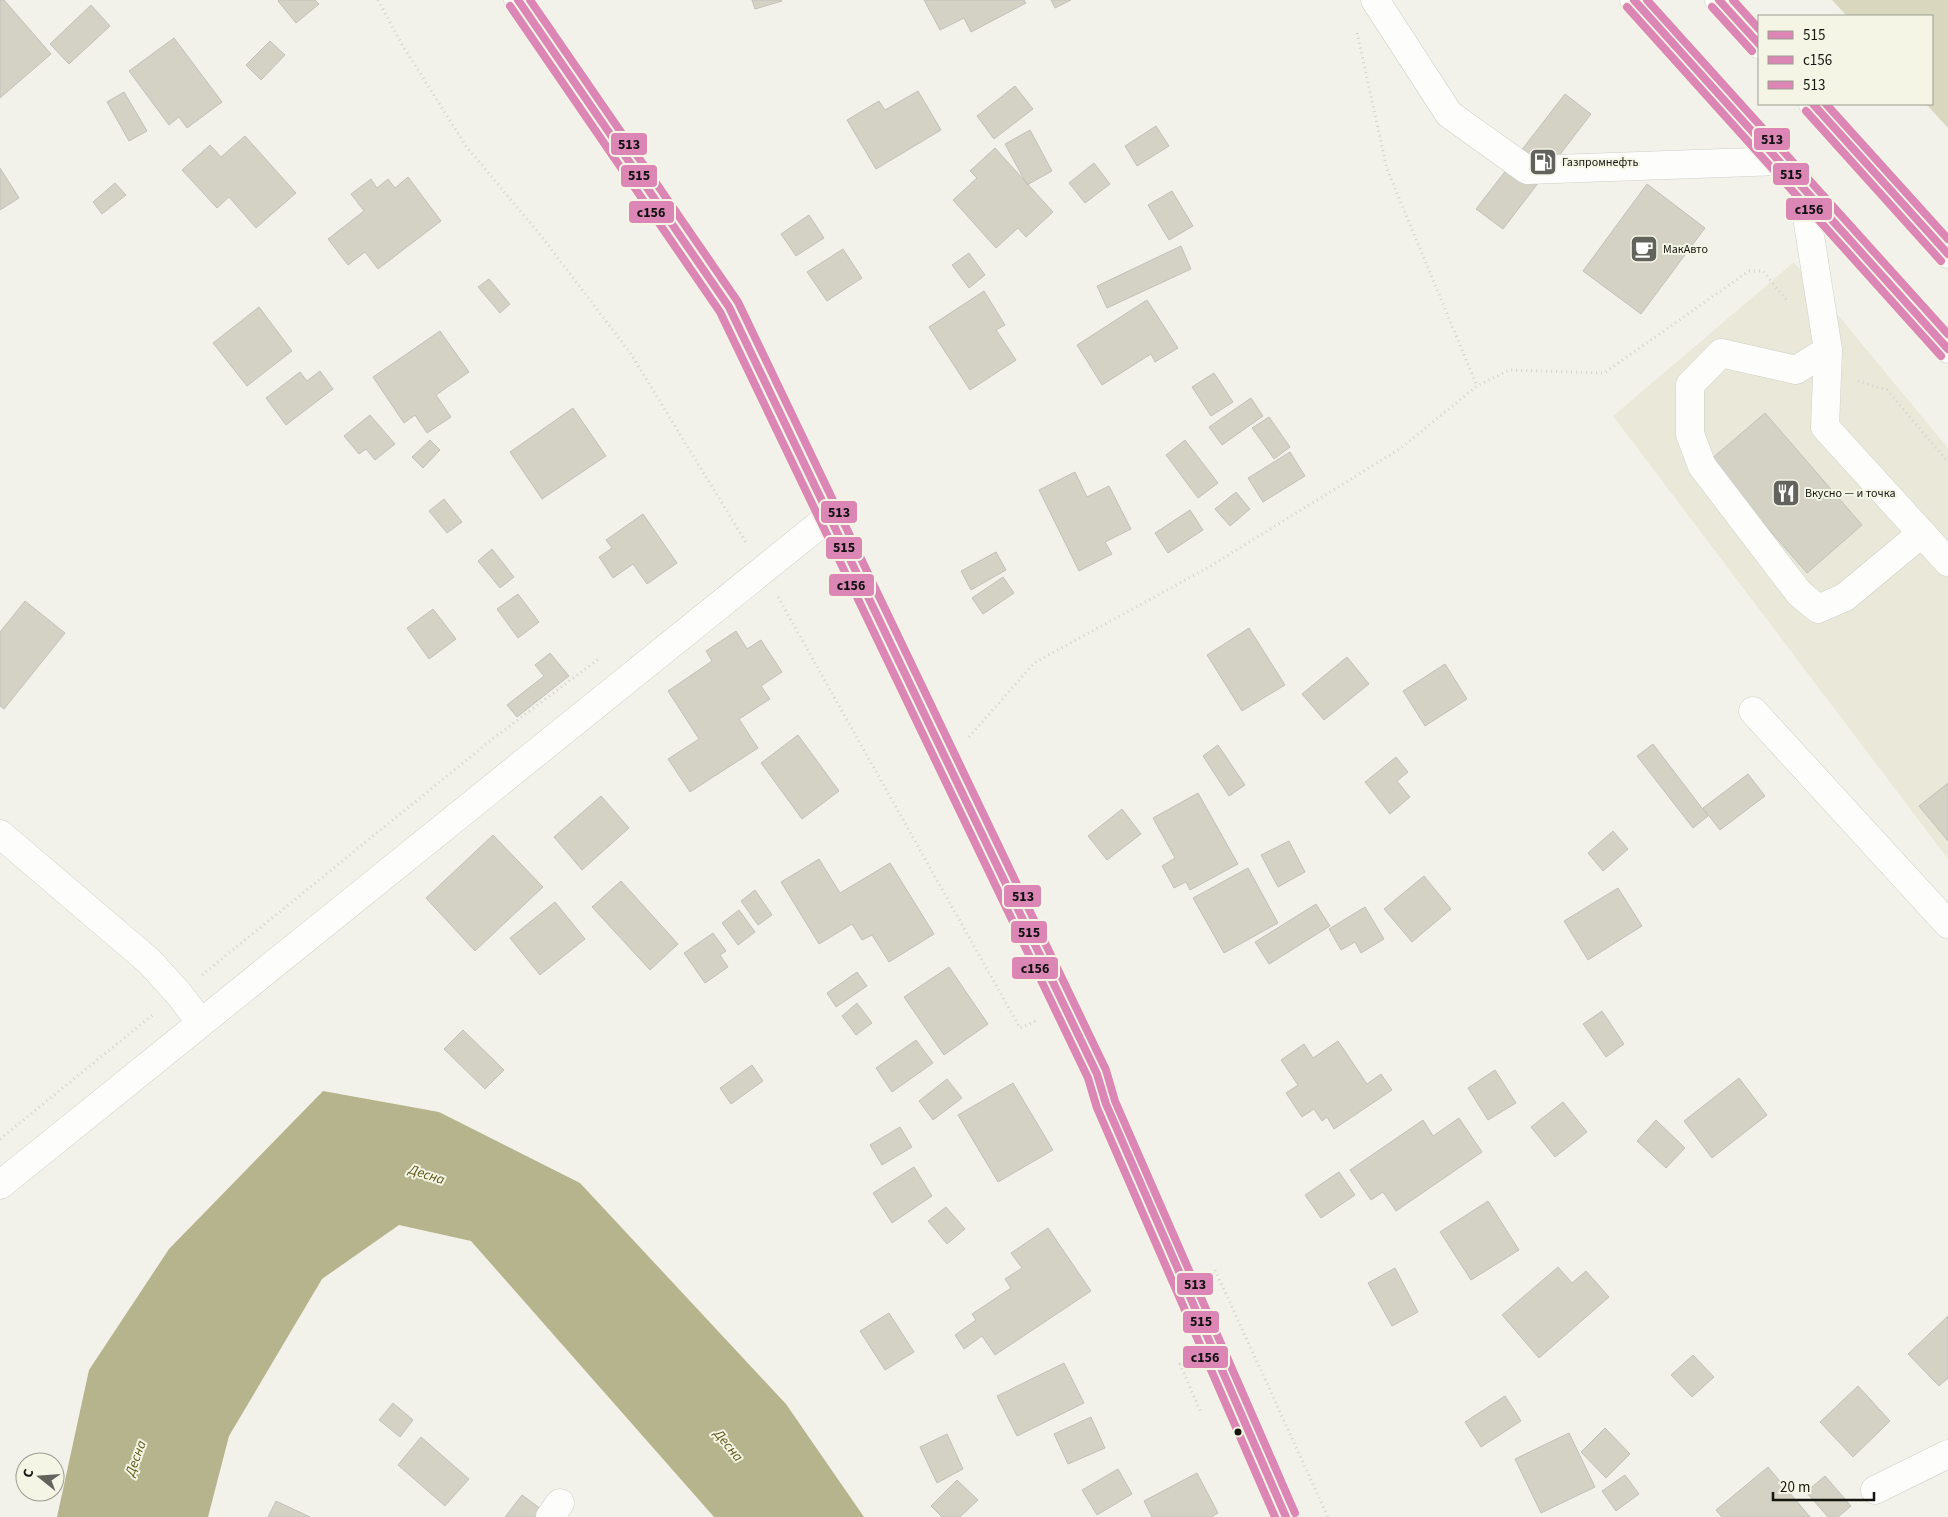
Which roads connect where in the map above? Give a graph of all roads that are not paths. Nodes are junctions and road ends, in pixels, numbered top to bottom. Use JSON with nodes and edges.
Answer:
{"nodes":[{"id":1,"x":518,"y":0,"type":"edge"},
{"id":2,"x":1634,"y":0,"type":"edge"},
{"id":3,"x":1719,"y":0,"type":"edge"},
{"id":4,"x":1376,"y":2,"type":"edge"},
{"id":5,"x":1758,"y":43,"type":"edge"},
{"id":6,"x":1814,"y":105,"type":"edge"},
{"id":7,"x":1780,"y":161,"type":"junction"},
{"id":8,"x":1802,"y":185,"type":"junction"},
{"id":9,"x":1948,"y":254,"type":"edge"},
{"id":10,"x":1948,"y":349,"type":"edge"},
{"id":11,"x":1828,"y":350,"type":"junction"},
{"id":12,"x":830,"y":516,"type":"junction"},
{"id":13,"x":1922,"y":532,"type":"junction"},
{"id":14,"x":1948,"y":562,"type":"edge"},
{"id":15,"x":1753,"y":711,"type":"dead end"},
{"id":16,"x":0,"y":834,"type":"edge"},
{"id":17,"x":1948,"y":924,"type":"edge"},
{"id":18,"x":201,"y":1022,"type":"junction"},
{"id":19,"x":0,"y":1185,"type":"edge"},
{"id":20,"x":1948,"y":1454,"type":"edge"},
{"id":21,"x":1875,"y":1490,"type":"dead end"},
{"id":22,"x":1286,"y":1517,"type":"edge"}],
"edges":[{"from":1,"to":12,"type":"main road"},
{"from":2,"to":7,"type":"main road"},
{"from":3,"to":5,"type":"main road"},
{"from":4,"to":7,"type":"main road"},
{"from":6,"to":9,"type":"main road"},
{"from":7,"to":8,"type":"main road"},
{"from":8,"to":10,"type":"main road"},
{"from":8,"to":11,"type":"main road"},
{"from":11,"to":13,"type":"main road"},
{"from":11,"to":13,"type":"main road"},
{"from":12,"to":18,"type":"main road"},
{"from":12,"to":22,"type":"main road"},
{"from":13,"to":14,"type":"main road"},
{"from":15,"to":17,"type":"main road"},
{"from":16,"to":18,"type":"main road"},
{"from":18,"to":19,"type":"main road"},
{"from":20,"to":21,"type":"main road"}]}
